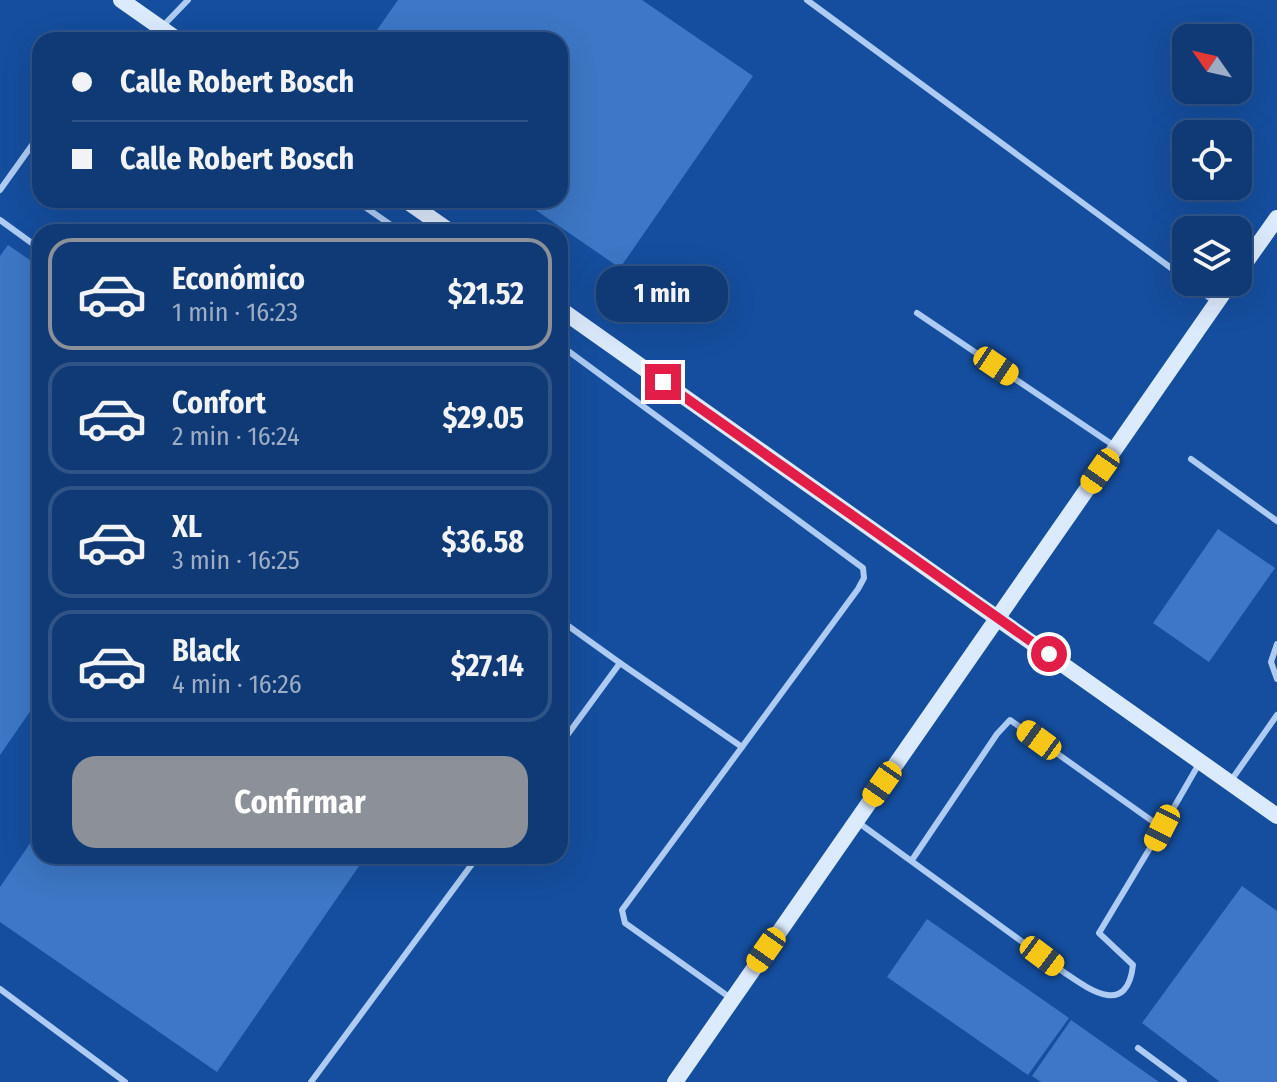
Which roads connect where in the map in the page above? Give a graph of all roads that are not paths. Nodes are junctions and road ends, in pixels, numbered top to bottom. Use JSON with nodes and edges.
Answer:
{"nodes":[{"id":1,"x":121,"y":0,"type":"edge"},
{"id":2,"x":188,"y":0,"type":"edge"},
{"id":3,"x":807,"y":0,"type":"edge"},
{"id":4,"x":161,"y":28,"type":"junction"},
{"id":5,"x":167,"y":32,"type":"edge"},
{"id":6,"x":32,"y":145,"type":"edge"},
{"id":7,"x":0,"y":190,"type":"edge"},
{"id":8,"x":366,"y":208,"type":"edge"},
{"id":9,"x":416,"y":208,"type":"edge"},
{"id":10,"x":1277,"y":218,"type":"edge"},
{"id":11,"x":0,"y":220,"type":"edge"},
{"id":12,"x":390,"y":224,"type":"edge"},
{"id":13,"x":440,"y":224,"type":"edge"},
{"id":14,"x":32,"y":243,"type":"edge"},
{"id":15,"x":1252,"y":253,"type":"edge"},
{"id":16,"x":1172,"y":269,"type":"edge"},
{"id":17,"x":1207,"y":296,"type":"edge"},
{"id":18,"x":1221,"y":296,"type":"edge"},
{"id":19,"x":1216,"y":303,"type":"junction"},
{"id":20,"x":917,"y":313,"type":"dead end"},
{"id":21,"x":568,"y":315,"type":"edge"},
{"id":22,"x":568,"y":351,"type":"edge"},
{"id":23,"x":1117,"y":447,"type":"junction"},
{"id":24,"x":1191,"y":459,"type":"dead end"},
{"id":25,"x":1277,"y":521,"type":"edge"},
{"id":26,"x":999,"y":618,"type":"junction"},
{"id":27,"x":568,"y":626,"type":"edge"},
{"id":28,"x":1277,"y":644,"type":"edge"},
{"id":29,"x":620,"y":663,"type":"junction"},
{"id":30,"x":1277,"y":679,"type":"edge"},
{"id":31,"x":1277,"y":715,"type":"edge"},
{"id":32,"x":568,"y":734,"type":"edge"},
{"id":33,"x":742,"y":747,"type":"junction"},
{"id":34,"x":1200,"y":761,"type":"junction"},
{"id":35,"x":1230,"y":782,"type":"junction"},
{"id":36,"x":1277,"y":816,"type":"edge"},
{"id":37,"x":856,"y":822,"type":"junction"},
{"id":38,"x":1162,"y":828,"type":"junction"},
{"id":39,"x":912,"y":860,"type":"junction"},
{"id":40,"x":472,"y":864,"type":"edge"},
{"id":41,"x":0,"y":989,"type":"edge"},
{"id":42,"x":732,"y":1000,"type":"junction"},
{"id":43,"x":1138,"y":1048,"type":"dead end"},
{"id":44,"x":125,"y":1082,"type":"edge"},
{"id":45,"x":311,"y":1082,"type":"edge"},
{"id":46,"x":675,"y":1082,"type":"edge"},
{"id":47,"x":1184,"y":1082,"type":"edge"}],
"edges":[{"from":1,"to":4,"type":"main road"},
{"from":2,"to":4,"type":"lane"},
{"from":3,"to":16,"type":"lane"},
{"from":4,"to":5,"type":"main road"},
{"from":6,"to":7,"type":"lane"},
{"from":8,"to":12,"type":"lane"},
{"from":9,"to":13,"type":"main road"},
{"from":10,"to":15,"type":"main road"},
{"from":11,"to":14,"type":"lane"},
{"from":17,"to":19,"type":"lane"},
{"from":18,"to":19,"type":"main road"},
{"from":19,"to":23,"type":"main road"},
{"from":20,"to":23,"type":"lane"},
{"from":21,"to":26,"type":"main road"},
{"from":22,"to":33,"type":"lane"},
{"from":23,"to":26,"type":"main road"},
{"from":24,"to":25,"type":"lane"},
{"from":26,"to":34,"type":"main road"},
{"from":26,"to":37,"type":"main road"},
{"from":27,"to":29,"type":"lane"},
{"from":28,"to":30,"type":"lane"},
{"from":29,"to":32,"type":"lane"},
{"from":29,"to":33,"type":"lane"},
{"from":31,"to":35,"type":"lane"},
{"from":33,"to":42,"type":"lane"},
{"from":34,"to":35,"type":"main road"},
{"from":34,"to":38,"type":"lane"},
{"from":35,"to":36,"type":"main road"},
{"from":37,"to":39,"type":"lane"},
{"from":37,"to":42,"type":"main road"},
{"from":38,"to":39,"type":"lane"},
{"from":38,"to":39,"type":"lane"},
{"from":40,"to":45,"type":"lane"},
{"from":41,"to":44,"type":"lane"},
{"from":42,"to":46,"type":"main road"},
{"from":43,"to":47,"type":"lane"}]}
